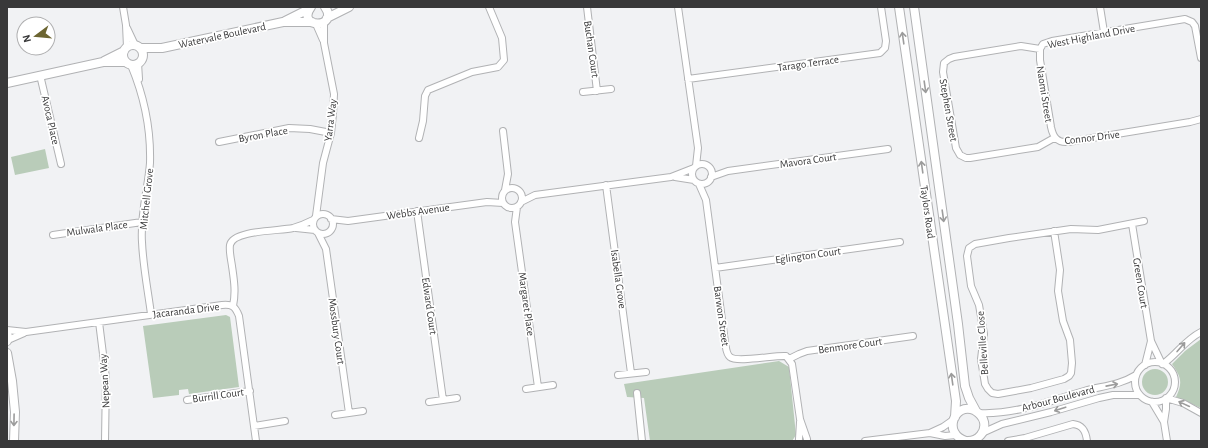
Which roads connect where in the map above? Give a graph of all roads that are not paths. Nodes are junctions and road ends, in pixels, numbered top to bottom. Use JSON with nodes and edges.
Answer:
{"nodes":[{"id":1,"x":123,"y":7,"type":"edge"},
{"id":2,"x":325,"y":7,"type":"edge"},
{"id":3,"x":348,"y":7,"type":"edge"},
{"id":4,"x":490,"y":7,"type":"edge"},
{"id":5,"x":587,"y":7,"type":"edge"},
{"id":6,"x":882,"y":7,"type":"edge"},
{"id":7,"x":899,"y":7,"type":"edge"},
{"id":8,"x":914,"y":7,"type":"edge"},
{"id":9,"x":1100,"y":7,"type":"edge"},
{"id":10,"x":310,"y":8,"type":"edge"},
{"id":11,"x":679,"y":8,"type":"edge"},
{"id":12,"x":283,"y":22,"type":"junction"},
{"id":13,"x":320,"y":22,"type":"junction"},
{"id":14,"x":1104,"y":32,"type":"junction"},
{"id":15,"x":131,"y":48,"type":"junction"},
{"id":16,"x":162,"y":48,"type":"junction"},
{"id":17,"x":1040,"y":49,"type":"junction"},
{"id":18,"x":1201,"y":58,"type":"edge"},
{"id":19,"x":946,"y":61,"type":"joint"},
{"id":20,"x":103,"y":62,"type":"junction"},
{"id":21,"x":134,"y":62,"type":"junction"},
{"id":22,"x":40,"y":75,"type":"junction"},
{"id":23,"x":688,"y":79,"type":"junction"},
{"id":24,"x":7,"y":83,"type":"edge"},
{"id":25,"x":610,"y":89,"type":"dead end"},
{"id":26,"x":597,"y":90,"type":"junction"},
{"id":27,"x":583,"y":92,"type":"dead end"},
{"id":28,"x":1201,"y":119,"type":"edge"},
{"id":29,"x":503,"y":131,"type":"dead end"},
{"id":30,"x":331,"y":133,"type":"junction"},
{"id":31,"x":419,"y":138,"type":"dead end"},
{"id":32,"x":1054,"y":138,"type":"junction"},
{"id":33,"x":219,"y":142,"type":"dead end"},
{"id":34,"x":698,"y":148,"type":"junction"},
{"id":35,"x":888,"y":149,"type":"dead end"},
{"id":36,"x":963,"y":157,"type":"joint"},
{"id":37,"x":60,"y":164,"type":"dead end"},
{"id":38,"x":695,"y":167,"type":"junction"},
{"id":39,"x":708,"y":167,"type":"junction"},
{"id":40,"x":728,"y":170,"type":"junction"},
{"id":41,"x":508,"y":174,"type":"junction"},
{"id":42,"x":671,"y":177,"type":"junction"},
{"id":43,"x":710,"y":180,"type":"junction"},
{"id":44,"x":696,"y":182,"type":"junction"},
{"id":45,"x":606,"y":185,"type":"junction"},
{"id":46,"x":517,"y":190,"type":"junction"},
{"id":47,"x":504,"y":193,"type":"junction"},
{"id":48,"x":535,"y":195,"type":"junction"},
{"id":49,"x":319,"y":197,"type":"junction"},
{"id":50,"x":706,"y":200,"type":"junction"},
{"id":51,"x":487,"y":202,"type":"junction"},
{"id":52,"x":503,"y":203,"type":"junction"},
{"id":53,"x":519,"y":204,"type":"junction"},
{"id":54,"x":509,"y":208,"type":"junction"},
{"id":55,"x":417,"y":211,"type":"junction"},
{"id":56,"x":328,"y":217,"type":"junction"},
{"id":57,"x":315,"y":218,"type":"junction"},
{"id":58,"x":348,"y":221,"type":"junction"},
{"id":59,"x":142,"y":222,"type":"junction"},
{"id":60,"x":515,"y":222,"type":"junction"},
{"id":61,"x":1144,"y":222,"type":"dead end"},
{"id":62,"x":1132,"y":224,"type":"junction"},
{"id":63,"x":293,"y":228,"type":"junction"},
{"id":64,"x":330,"y":230,"type":"junction"},
{"id":65,"x":1054,"y":231,"type":"junction"},
{"id":66,"x":317,"y":232,"type":"junction"},
{"id":67,"x":53,"y":234,"type":"dead end"},
{"id":68,"x":900,"y":242,"type":"dead end"},
{"id":69,"x":326,"y":249,"type":"junction"},
{"id":70,"x":715,"y":268,"type":"junction"},
{"id":71,"x":233,"y":306,"type":"junction"},
{"id":72,"x":151,"y":314,"type":"junction"},
{"id":73,"x":99,"y":322,"type":"junction"},
{"id":74,"x":7,"y":331,"type":"edge"},
{"id":75,"x":26,"y":332,"type":"junction"},
{"id":76,"x":1201,"y":332,"type":"edge"},
{"id":77,"x":913,"y":336,"type":"dead end"},
{"id":78,"x":7,"y":340,"type":"edge"},
{"id":79,"x":1151,"y":341,"type":"junction"},
{"id":80,"x":7,"y":353,"type":"edge"},
{"id":81,"x":789,"y":359,"type":"junction"},
{"id":82,"x":1162,"y":364,"type":"junction"},
{"id":83,"x":1145,"y":365,"type":"junction"},
{"id":84,"x":646,"y":372,"type":"dead end"},
{"id":85,"x":632,"y":373,"type":"junction"},
{"id":86,"x":618,"y":375,"type":"dead end"},
{"id":87,"x":1136,"y":375,"type":"junction"},
{"id":88,"x":553,"y":385,"type":"dead end"},
{"id":89,"x":538,"y":387,"type":"junction"},
{"id":90,"x":526,"y":389,"type":"dead end"},
{"id":91,"x":250,"y":391,"type":"junction"},
{"id":92,"x":637,"y":393,"type":"dead end"},
{"id":93,"x":1139,"y":395,"type":"junction"},
{"id":94,"x":457,"y":398,"type":"dead end"},
{"id":95,"x":1166,"y":398,"type":"junction"},
{"id":96,"x":187,"y":400,"type":"dead end"},
{"id":97,"x":442,"y":400,"type":"junction"},
{"id":98,"x":429,"y":402,"type":"dead end"},
{"id":99,"x":1152,"y":402,"type":"junction"},
{"id":100,"x":363,"y":411,"type":"dead end"},
{"id":101,"x":977,"y":412,"type":"junction"},
{"id":102,"x":349,"y":413,"type":"junction"},
{"id":103,"x":1201,"y":413,"type":"edge"},
{"id":104,"x":335,"y":415,"type":"dead end"},
{"id":105,"x":800,"y":419,"type":"junction"},
{"id":106,"x":954,"y":419,"type":"junction"},
{"id":107,"x":285,"y":422,"type":"dead end"},
{"id":108,"x":1164,"y":422,"type":"junction"},
{"id":109,"x":254,"y":426,"type":"junction"},
{"id":110,"x":930,"y":433,"type":"junction"},
{"id":111,"x":981,"y":437,"type":"edge"},
{"id":112,"x":958,"y":438,"type":"edge"},
{"id":113,"x":797,"y":440,"type":"edge"},
{"id":114,"x":808,"y":440,"type":"edge"},
{"id":115,"x":14,"y":441,"type":"edge"},
{"id":116,"x":105,"y":441,"type":"edge"},
{"id":117,"x":256,"y":441,"type":"edge"},
{"id":118,"x":642,"y":441,"type":"edge"},
{"id":119,"x":865,"y":441,"type":"edge"},
{"id":120,"x":967,"y":441,"type":"edge"},
{"id":121,"x":1008,"y":441,"type":"edge"},
{"id":122,"x":1087,"y":441,"type":"edge"},
{"id":123,"x":1167,"y":441,"type":"edge"}],
"edges":[{"from":1,"to":15,"type":"street"},
{"from":2,"to":3,"type":"main road","name":"Watervale Boulevard"},
{"from":2,"to":13,"type":"main road"},
{"from":3,"to":13,"type":"main road","name":"Watervale Boulevard"},
{"from":4,"to":31,"type":"street"},
{"from":5,"to":26,"type":"street","name":"Buchan Court"},
{"from":6,"to":23,"type":"street","name":"Tarago Terrace"},
{"from":106,"to":7,"type":"main road","name":"Taylors Road","one_way":true},
{"from":8,"to":101,"type":"main road","name":"Taylors Road","one_way":true},
{"from":9,"to":14,"type":"street"},
{"from":10,"to":12,"type":"main road","name":"Watervale Boulevard"},
{"from":10,"to":13,"type":"main road"},
{"from":11,"to":23,"type":"street"},
{"from":12,"to":13,"type":"main road","name":"Watervale Boulevard"},
{"from":12,"to":16,"type":"main road","name":"Watervale Boulevard"},
{"from":13,"to":30,"type":"street","name":"Yarra Way"},
{"from":14,"to":17,"type":"street","name":"West Highland Drive"},
{"from":14,"to":18,"type":"street","name":"West Highland Drive"},
{"from":15,"to":16,"type":"main road","name":"Watervale Boulevard"},
{"from":15,"to":20,"type":"main road","name":"Watervale Boulevard"},
{"from":15,"to":21,"type":"main road"},
{"from":15,"to":21,"type":"main road"},
{"from":16,"to":21,"type":"main road","name":"Watervale Boulevard"},
{"from":17,"to":19,"type":"street","name":"West Highland Drive"},
{"from":17,"to":32,"type":"street","name":"Naomi Street"},
{"from":19,"to":36,"type":"street","name":"Stephen Street"},
{"from":20,"to":21,"type":"main road","name":"Watervale Boulevard"},
{"from":20,"to":22,"type":"main road","name":"Watervale Boulevard"},
{"from":21,"to":59,"type":"street","name":"Mitchell Grove"},
{"from":22,"to":24,"type":"main road","name":"Watervale Boulevard"},
{"from":22,"to":37,"type":"street","name":"Avoca Place"},
{"from":23,"to":34,"type":"street"},
{"from":25,"to":26,"type":"street","name":"Buchan Court"},
{"from":26,"to":27,"type":"street","name":"Buchan Court"},
{"from":28,"to":32,"type":"street","name":"Connor Drive"},
{"from":29,"to":41,"type":"street"},
{"from":30,"to":33,"type":"street","name":"Byron Place"},
{"from":30,"to":49,"type":"street","name":"Yarra Way"},
{"from":32,"to":36,"type":"street","name":"Connor Drive"},
{"from":34,"to":38,"type":"street"},
{"from":34,"to":39,"type":"street"},
{"from":35,"to":40,"type":"street","name":"Mavora Court"},
{"from":38,"to":39,"type":"street"},
{"from":38,"to":42,"type":"street"},
{"from":38,"to":44,"type":"street"},
{"from":39,"to":40,"type":"street","name":"Mavora Court"},
{"from":39,"to":43,"type":"street"},
{"from":40,"to":43,"type":"street","name":"Mavora Court"},
{"from":41,"to":46,"type":"street"},
{"from":41,"to":47,"type":"street"},
{"from":42,"to":44,"type":"street"},
{"from":42,"to":45,"type":"street"},
{"from":43,"to":44,"type":"street"},
{"from":43,"to":50,"type":"street","name":"Barwon Street"},
{"from":44,"to":50,"type":"street","name":"Barwon Street"},
{"from":45,"to":48,"type":"street"},
{"from":45,"to":85,"type":"street","name":"Isabella Grove"},
{"from":46,"to":47,"type":"street"},
{"from":46,"to":48,"type":"street"},
{"from":46,"to":53,"type":"street"},
{"from":47,"to":51,"type":"street","name":"Webbs Avenue"},
{"from":47,"to":52,"type":"street"},
{"from":48,"to":53,"type":"street"},
{"from":49,"to":56,"type":"street","name":"Yarra Way"},
{"from":49,"to":57,"type":"street","name":"Yarra Way"},
{"from":50,"to":70,"type":"street","name":"Barwon Street"},
{"from":51,"to":52,"type":"street","name":"Webbs Avenue"},
{"from":51,"to":55,"type":"street","name":"Webbs Avenue"},
{"from":52,"to":54,"type":"street"},
{"from":53,"to":54,"type":"street"},
{"from":53,"to":60,"type":"street","name":"Margaret Place"},
{"from":54,"to":60,"type":"street","name":"Margaret Place"},
{"from":55,"to":58,"type":"street","name":"Webbs Avenue"},
{"from":55,"to":97,"type":"street","name":"Edward Court"},
{"from":56,"to":57,"type":"street"},
{"from":56,"to":58,"type":"street","name":"Webbs Avenue"},
{"from":56,"to":64,"type":"street"},
{"from":57,"to":63,"type":"street"},
{"from":57,"to":66,"type":"street"},
{"from":58,"to":64,"type":"street","name":"Webbs Avenue"},
{"from":59,"to":67,"type":"street","name":"Mulwala Place"},
{"from":59,"to":72,"type":"street","name":"Mitchell Grove"},
{"from":60,"to":89,"type":"street","name":"Margaret Place"},
{"from":61,"to":62,"type":"street","name":"Belleville Close"},
{"from":62,"to":65,"type":"street","name":"Belleville Close"},
{"from":62,"to":79,"type":"street","name":"Green Court"},
{"from":63,"to":66,"type":"street"},
{"from":63,"to":71,"type":"street"},
{"from":64,"to":66,"type":"street"},
{"from":64,"to":69,"type":"street","name":"Mossbury Court"},
{"from":65,"to":65,"type":"street","name":"Belleville Close"},
{"from":66,"to":69,"type":"street","name":"Mossbury Court"},
{"from":68,"to":70,"type":"street","name":"Eglington Court"},
{"from":69,"to":102,"type":"street","name":"Mossbury Court"},
{"from":70,"to":81,"type":"street","name":"Barwon Street"},
{"from":71,"to":72,"type":"street","name":"Jacaranda Drive"},
{"from":71,"to":91,"type":"street","name":"Jacaranda Drive"},
{"from":72,"to":73,"type":"street","name":"Jacaranda Drive"},
{"from":73,"to":75,"type":"street","name":"Jacaranda Drive"},
{"from":73,"to":116,"type":"street","name":"Nepean Way"},
{"from":74,"to":75,"type":"street","name":"Jacaranda Drive"},
{"from":74,"to":78,"type":"main road"},
{"from":75,"to":78,"type":"street","name":"Jacaranda Drive"},
{"from":82,"to":76,"type":"street","one_way":true},
{"from":77,"to":81,"type":"street","name":"Benmore Court"},
{"from":79,"to":82,"type":"street","name":"Green Court"},
{"from":79,"to":83,"type":"street","name":"Green Court"},
{"from":80,"to":115,"type":"main road","one_way":true},
{"from":81,"to":105,"type":"street"},
{"from":82,"to":83,"type":"street"},
{"from":82,"to":95,"type":"street"},
{"from":83,"to":87,"type":"street"},
{"from":84,"to":85,"type":"street"},
{"from":85,"to":86,"type":"street"},
{"from":87,"to":93,"type":"street"},
{"from":101,"to":87,"type":"street","name":"Arbour Boulevard","one_way":true},
{"from":88,"to":89,"type":"street"},
{"from":89,"to":90,"type":"street"},
{"from":91,"to":96,"type":"street","name":"Burrill Court"},
{"from":91,"to":109,"type":"street","name":"Jacaranda Drive"},
{"from":92,"to":118,"type":"street"},
{"from":93,"to":99,"type":"street"},
{"from":93,"to":111,"type":"street","name":"Arbour Boulevard","one_way":true},
{"from":94,"to":97,"type":"street"},
{"from":95,"to":99,"type":"street"},
{"from":103,"to":95,"type":"street","one_way":true},
{"from":95,"to":108,"type":"street"},
{"from":97,"to":98,"type":"street"},
{"from":99,"to":108,"type":"street"},
{"from":100,"to":102,"type":"street"},
{"from":101,"to":106,"type":"main road"},
{"from":101,"to":111,"type":"main road"},
{"from":102,"to":104,"type":"street"},
{"from":105,"to":113,"type":"street"},
{"from":105,"to":114,"type":"street"},
{"from":106,"to":110,"type":"street"},
{"from":106,"to":112,"type":"main road"},
{"from":107,"to":109,"type":"street"},
{"from":108,"to":123,"type":"street"},
{"from":109,"to":117,"type":"street","name":"Jacaranda Drive"},
{"from":110,"to":112,"type":"street"},
{"from":110,"to":119,"type":"street"},
{"from":111,"to":120,"type":"main road"},
{"from":112,"to":120,"type":"main road"},
{"from":113,"to":114,"type":"street"},
{"from":121,"to":122,"type":"street"}]}
